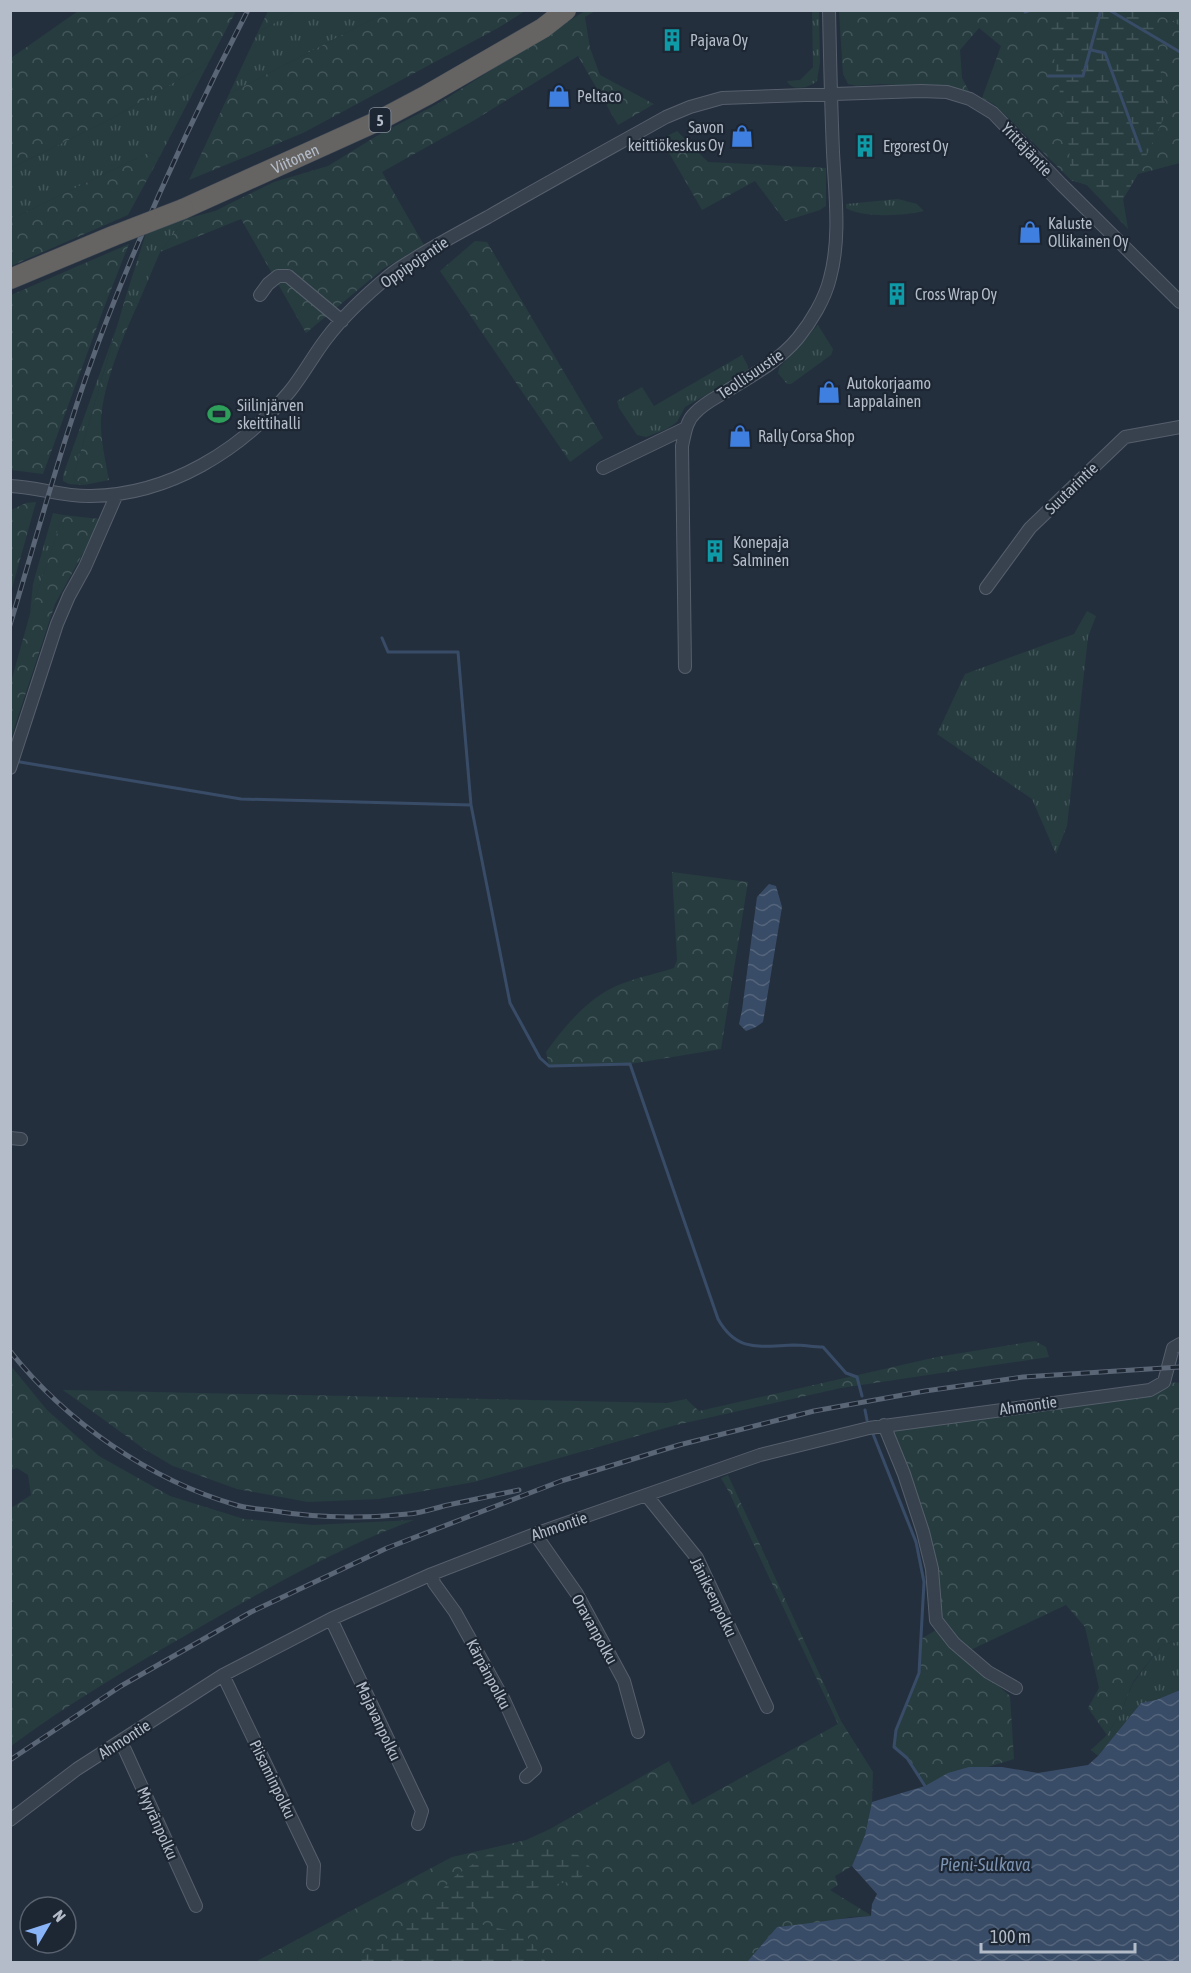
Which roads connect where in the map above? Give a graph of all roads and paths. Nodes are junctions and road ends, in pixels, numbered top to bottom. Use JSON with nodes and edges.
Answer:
{"nodes":[{"id":1,"x":566,"y":10,"type":"edge"},
{"id":2,"x":829,"y":10,"type":"edge"},
{"id":3,"x":830,"y":94,"type":"junction"},
{"id":4,"x":10,"y":279,"type":"edge"},
{"id":5,"x":260,"y":295,"type":"dead end"},
{"id":6,"x":1180,"y":302,"type":"edge"},
{"id":7,"x":342,"y":321,"type":"junction"},
{"id":8,"x":1180,"y":426,"type":"edge"},
{"id":9,"x":686,"y":428,"type":"junction"},
{"id":10,"x":603,"y":468,"type":"dead end"},
{"id":11,"x":10,"y":486,"type":"edge"},
{"id":12,"x":117,"y":494,"type":"junction"},
{"id":13,"x":986,"y":588,"type":"dead end"},
{"id":14,"x":685,"y":667,"type":"dead end"},
{"id":15,"x":10,"y":768,"type":"edge"},
{"id":16,"x":1180,"y":1344,"type":"edge"},
{"id":17,"x":884,"y":1425,"type":"junction"},
{"id":18,"x":647,"y":1496,"type":"junction"},
{"id":19,"x":535,"y":1534,"type":"junction"},
{"id":20,"x":432,"y":1574,"type":"junction"},
{"id":21,"x":331,"y":1619,"type":"junction"},
{"id":22,"x":223,"y":1675,"type":"junction"},
{"id":23,"x":1016,"y":1688,"type":"dead end"},
{"id":24,"x":767,"y":1707,"type":"dead end"},
{"id":25,"x":638,"y":1732,"type":"dead end"},
{"id":26,"x":119,"y":1742,"type":"junction"},
{"id":27,"x":526,"y":1777,"type":"dead end"},
{"id":28,"x":10,"y":1820,"type":"edge"},
{"id":29,"x":418,"y":1824,"type":"dead end"},
{"id":30,"x":313,"y":1884,"type":"dead end"},
{"id":31,"x":196,"y":1905,"type":"dead end"}],
"edges":[{"from":1,"to":4,"type":"highway","name":"Viitonen","number":"5","bridge":true},
{"from":2,"to":3,"type":"street","name":"Teollisuustie"},
{"from":3,"to":6,"type":"street","name":"Yrittäjäntie"},
{"from":3,"to":7,"type":"street","name":"Oppipojantie"},
{"from":3,"to":9,"type":"street","name":"Teollisuustie"},
{"from":5,"to":7,"type":"street"},
{"from":7,"to":12,"type":"street","name":"Oppipojantie"},
{"from":8,"to":13,"type":"street","name":"Suutarintie"},
{"from":9,"to":10,"type":"street"},
{"from":9,"to":14,"type":"street"},
{"from":11,"to":12,"type":"street","name":"Oppipojantie"},
{"from":12,"to":15,"type":"street"},
{"from":16,"to":17,"type":"street","name":"Ahmontie"},
{"from":17,"to":18,"type":"street","name":"Ahmontie"},
{"from":17,"to":23,"type":"street"},
{"from":18,"to":19,"type":"street","name":"Ahmontie"},
{"from":18,"to":24,"type":"street","name":"Jäniksenpolku"},
{"from":19,"to":20,"type":"street","name":"Ahmontie"},
{"from":19,"to":25,"type":"street","name":"Oravanpolku"},
{"from":20,"to":21,"type":"street","name":"Ahmontie"},
{"from":20,"to":27,"type":"street","name":"Kärpänpolku"},
{"from":21,"to":22,"type":"street","name":"Ahmontie"},
{"from":21,"to":29,"type":"street","name":"Majavanpolku"},
{"from":22,"to":26,"type":"street","name":"Ahmontie"},
{"from":22,"to":30,"type":"street","name":"Piisaminpolku"},
{"from":26,"to":28,"type":"street","name":"Ahmontie"},
{"from":26,"to":31,"type":"street","name":"Myyränpolku"}]}
